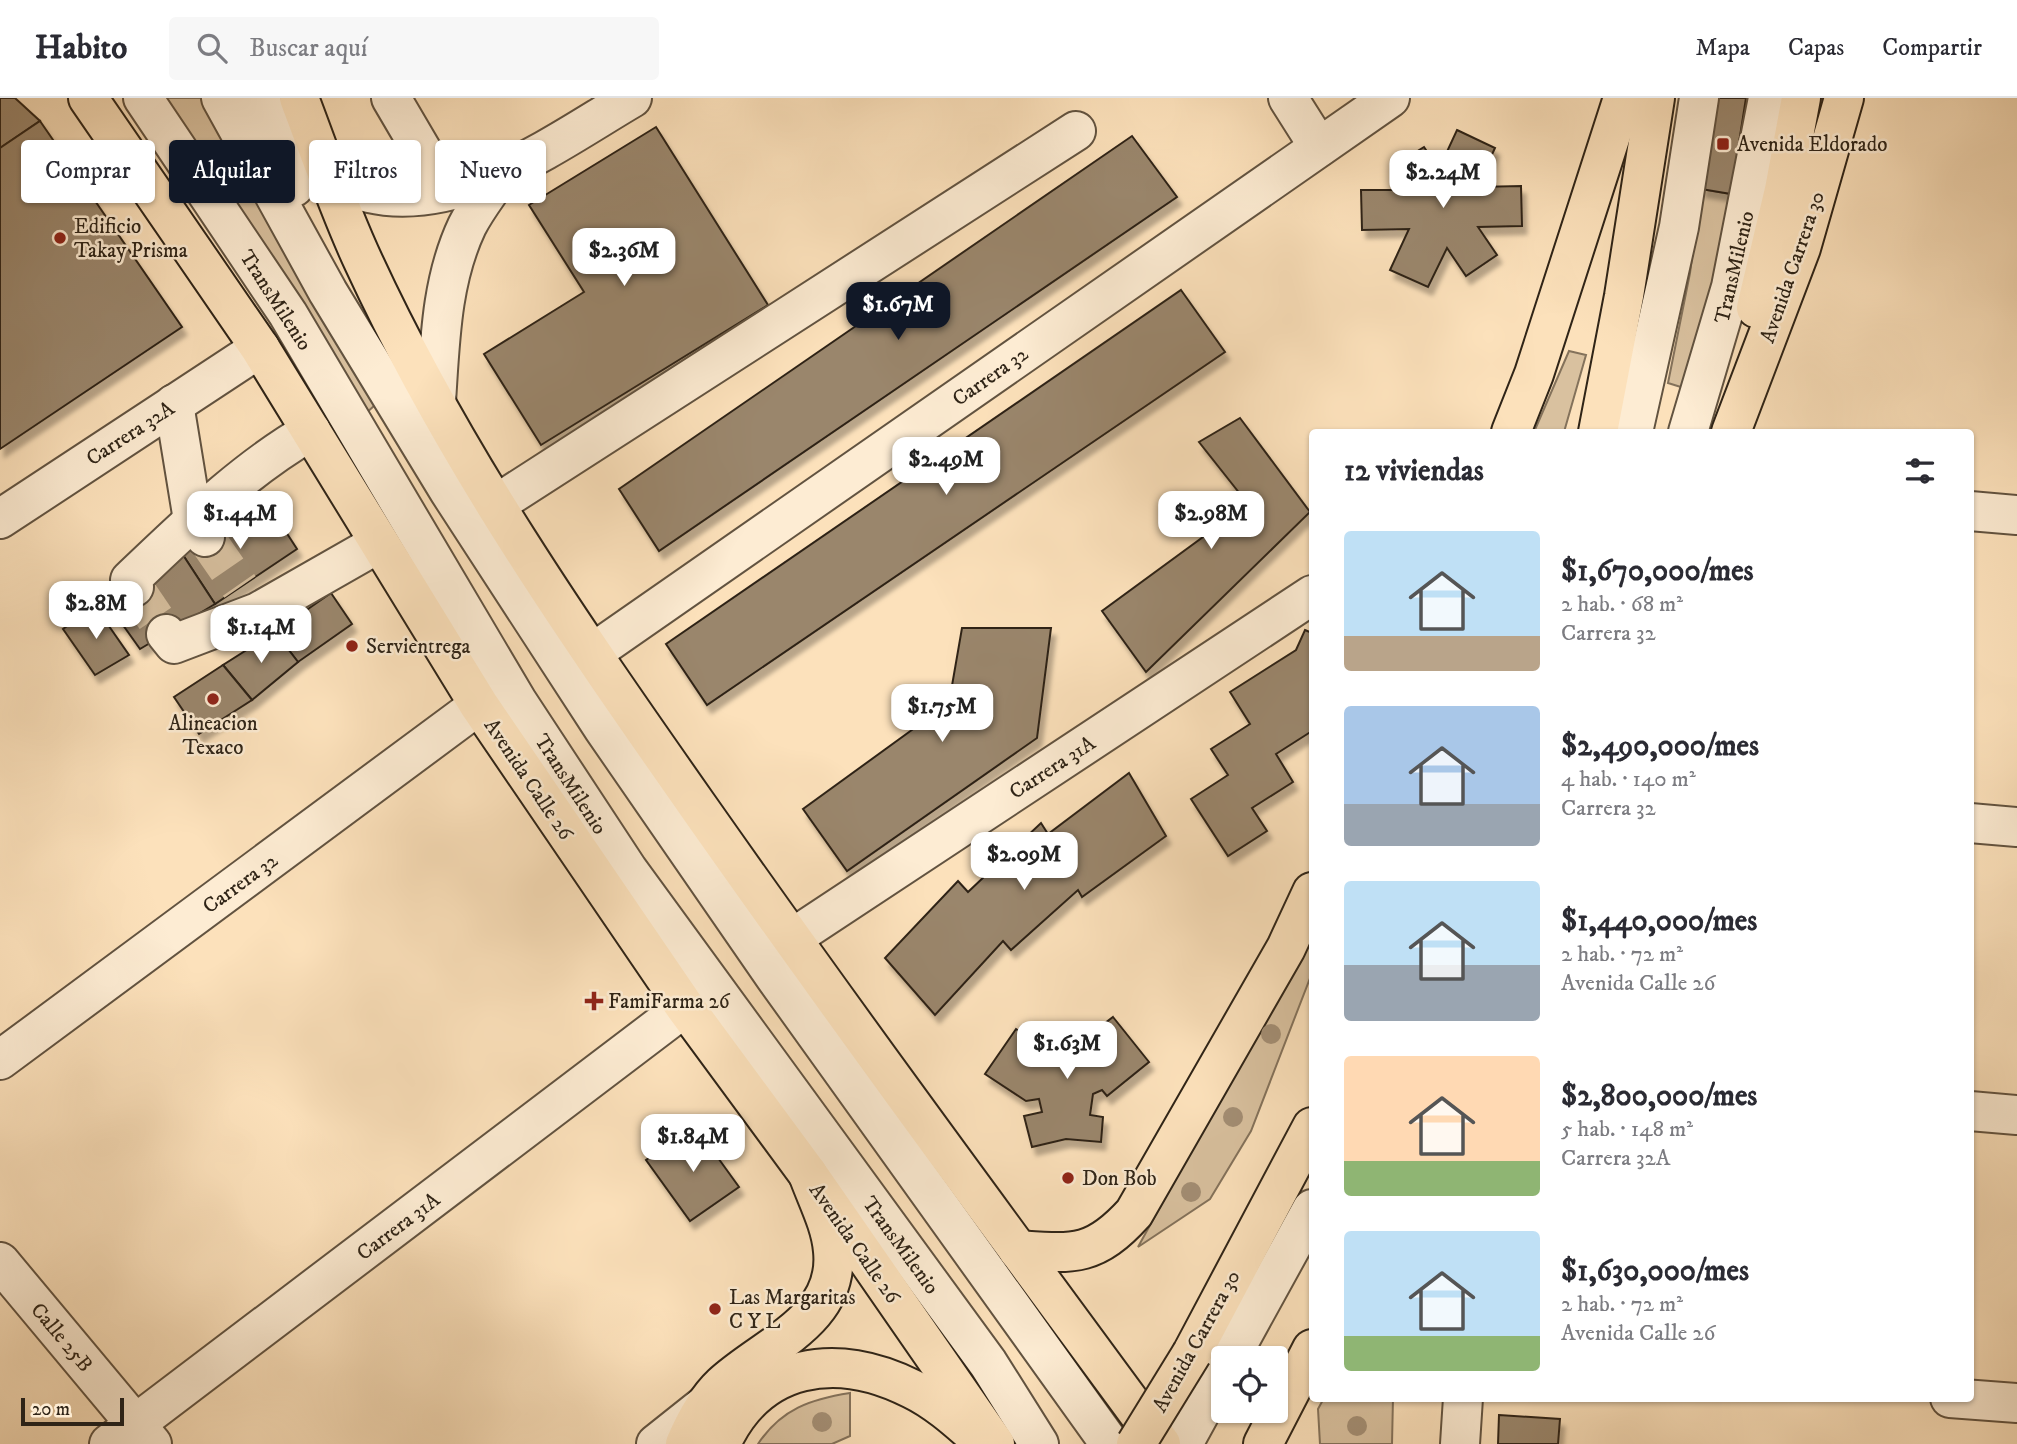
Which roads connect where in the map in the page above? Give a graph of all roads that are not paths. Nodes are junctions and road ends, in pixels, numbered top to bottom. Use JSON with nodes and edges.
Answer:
{"nodes":[{"id":1,"x":88,"y":98,"type":"edge"},
{"id":2,"x":143,"y":98,"type":"edge"},
{"id":3,"x":221,"y":98,"type":"edge"},
{"id":4,"x":260,"y":98,"type":"edge"},
{"id":5,"x":299,"y":98,"type":"edge"},
{"id":6,"x":391,"y":98,"type":"edge"},
{"id":7,"x":632,"y":98,"type":"edge"},
{"id":8,"x":1288,"y":98,"type":"edge"},
{"id":9,"x":1390,"y":98,"type":"edge"},
{"id":10,"x":1623,"y":98,"type":"edge"},
{"id":11,"x":1655,"y":98,"type":"edge"},
{"id":12,"x":1699,"y":98,"type":"edge"},
{"id":13,"x":1768,"y":98,"type":"edge"},
{"id":14,"x":1801,"y":98,"type":"edge"},
{"id":15,"x":1844,"y":98,"type":"edge"},
{"id":16,"x":1076,"y":131,"type":"dead end"},
{"id":17,"x":315,"y":140,"type":"edge"},
{"id":18,"x":1319,"y":147,"type":"junction"},
{"id":19,"x":546,"y":148,"type":"edge"},
{"id":20,"x":435,"y":173,"type":"edge"},
{"id":21,"x":340,"y":203,"type":"edge"},
{"id":22,"x":482,"y":203,"type":"edge"},
{"id":23,"x":346,"y":319,"type":"junction"},
{"id":24,"x":260,"y":348,"type":"junction"},
{"id":25,"x":436,"y":402,"type":"junction"},
{"id":26,"x":174,"y":404,"type":"junction"},
{"id":27,"x":1512,"y":429,"type":"edge"},
{"id":28,"x":1599,"y":429,"type":"edge"},
{"id":29,"x":1634,"y":429,"type":"edge"},
{"id":30,"x":1689,"y":429,"type":"edge"},
{"id":31,"x":1725,"y":429,"type":"edge"},
{"id":32,"x":1732,"y":429,"type":"edge"},
{"id":33,"x":311,"y":431,"type":"junction"},
{"id":34,"x":495,"y":505,"type":"junction"},
{"id":35,"x":1974,"y":511,"type":"edge"},
{"id":36,"x":2017,"y":515,"type":"edge"},
{"id":37,"x":0,"y":519,"type":"edge"},
{"id":38,"x":200,"y":529,"type":"junction"},
{"id":39,"x":379,"y":543,"type":"junction"},
{"id":40,"x":134,"y":587,"type":"dead end"},
{"id":41,"x":1309,"y":597,"type":"edge"},
{"id":42,"x":166,"y":634,"type":"dead end"},
{"id":43,"x":591,"y":654,"type":"junction"},
{"id":44,"x":479,"y":705,"type":"junction"},
{"id":45,"x":1974,"y":823,"type":"edge"},
{"id":46,"x":2017,"y":827,"type":"edge"},
{"id":47,"x":1309,"y":898,"type":"edge"},
{"id":48,"x":791,"y":939,"type":"junction"},
{"id":49,"x":685,"y":1007,"type":"junction"},
{"id":50,"x":0,"y":1060,"type":"edge"},
{"id":51,"x":1974,"y":1111,"type":"edge"},
{"id":52,"x":2017,"y":1115,"type":"edge"},
{"id":53,"x":1309,"y":1133,"type":"edge"},
{"id":54,"x":808,"y":1174,"type":"junction"},
{"id":55,"x":1309,"y":1214,"type":"edge"},
{"id":56,"x":1018,"y":1250,"type":"junction"},
{"id":57,"x":0,"y":1262,"type":"edge"},
{"id":58,"x":1309,"y":1266,"type":"edge"},
{"id":59,"x":1237,"y":1346,"type":"edge"},
{"id":60,"x":1266,"y":1346,"type":"edge"},
{"id":61,"x":1309,"y":1355,"type":"edge"},
{"id":62,"x":1211,"y":1392,"type":"edge"},
{"id":63,"x":1974,"y":1400,"type":"edge"},
{"id":64,"x":1463,"y":1402,"type":"edge"},
{"id":65,"x":2017,"y":1403,"type":"edge"},
{"id":66,"x":705,"y":1405,"type":"junction"},
{"id":67,"x":1224,"y":1423,"type":"edge"},
{"id":68,"x":132,"y":1438,"type":"edge"},
{"id":69,"x":656,"y":1444,"type":"edge"},
{"id":70,"x":685,"y":1444,"type":"edge"},
{"id":71,"x":721,"y":1444,"type":"edge"},
{"id":72,"x":985,"y":1444,"type":"edge"},
{"id":73,"x":995,"y":1444,"type":"edge"},
{"id":74,"x":1039,"y":1444,"type":"edge"},
{"id":75,"x":1110,"y":1444,"type":"edge"},
{"id":76,"x":1136,"y":1444,"type":"edge"},
{"id":77,"x":1161,"y":1444,"type":"edge"},
{"id":78,"x":1182,"y":1444,"type":"edge"},
{"id":79,"x":1212,"y":1444,"type":"edge"},
{"id":80,"x":1263,"y":1444,"type":"edge"},
{"id":81,"x":1460,"y":1444,"type":"edge"}],
"edges":[{"from":1,"to":24,"type":"main road","name":"Avenida Calle 26"},
{"from":2,"to":74,"type":"street","name":"TransMilenio"},
{"from":3,"to":23,"type":"street"},
{"from":4,"to":23,"type":"street"},
{"from":5,"to":17,"type":"main road"},
{"from":6,"to":20,"type":"street"},
{"from":7,"to":19,"type":"street"},
{"from":8,"to":18,"type":"street"},
{"from":9,"to":18,"type":"street","name":"Carrera 32"},
{"from":10,"to":27,"type":"main road"},
{"from":11,"to":28,"type":"main road"},
{"from":12,"to":29,"type":"street"},
{"from":13,"to":30,"type":"street","name":"TransMilenio"},
{"from":14,"to":31,"type":"main road","name":"Avenida Carrera 30"},
{"from":15,"to":32,"type":"main road","name":"Avenida Carrera 30"},
{"from":16,"to":34,"type":"street"},
{"from":18,"to":43,"type":"street","name":"Carrera 32"},
{"from":21,"to":25,"type":"main road"},
{"from":22,"to":25,"type":"street"},
{"from":23,"to":75,"type":"street"},
{"from":24,"to":26,"type":"street","name":"Carrera 32A"},
{"from":24,"to":33,"type":"main road","name":"Avenida Calle 26"},
{"from":25,"to":34,"type":"main road"},
{"from":26,"to":37,"type":"street","name":"Carrera 32A"},
{"from":26,"to":38,"type":"street"},
{"from":33,"to":38,"type":"street"},
{"from":33,"to":39,"type":"main road","name":"Avenida Calle 26"},
{"from":34,"to":43,"type":"main road"},
{"from":35,"to":36,"type":"street"},
{"from":38,"to":40,"type":"street"},
{"from":39,"to":42,"type":"street"},
{"from":39,"to":44,"type":"main road","name":"Avenida Calle 26"},
{"from":41,"to":48,"type":"street","name":"Carrera 31A"},
{"from":43,"to":48,"type":"main road"},
{"from":44,"to":49,"type":"main road","name":"Avenida Calle 26"},
{"from":44,"to":50,"type":"street","name":"Carrera 32"},
{"from":45,"to":46,"type":"street"},
{"from":47,"to":56,"type":"main road"},
{"from":48,"to":56,"type":"main road"},
{"from":49,"to":54,"type":"main road","name":"Avenida Calle 26"},
{"from":49,"to":68,"type":"street","name":"Carrera 31A"},
{"from":51,"to":52,"type":"street"},
{"from":53,"to":76,"type":"main road","name":"Avenida Carrera 30","bridge":true},
{"from":54,"to":66,"type":"main road"},
{"from":54,"to":73,"type":"main road","name":"Avenida Calle 26"},
{"from":55,"to":59,"type":"street"},
{"from":56,"to":77,"type":"main road"},
{"from":57,"to":68,"type":"street","name":"Calle 25B"},
{"from":58,"to":60,"type":"street"},
{"from":61,"to":80,"type":"main road"},
{"from":62,"to":78,"type":"street"},
{"from":63,"to":65,"type":"street"},
{"from":64,"to":81,"type":"street"},
{"from":66,"to":69,"type":"street"},
{"from":66,"to":70,"type":"main road"},
{"from":67,"to":79,"type":"street"},
{"from":71,"to":72,"type":"main road"}]}
